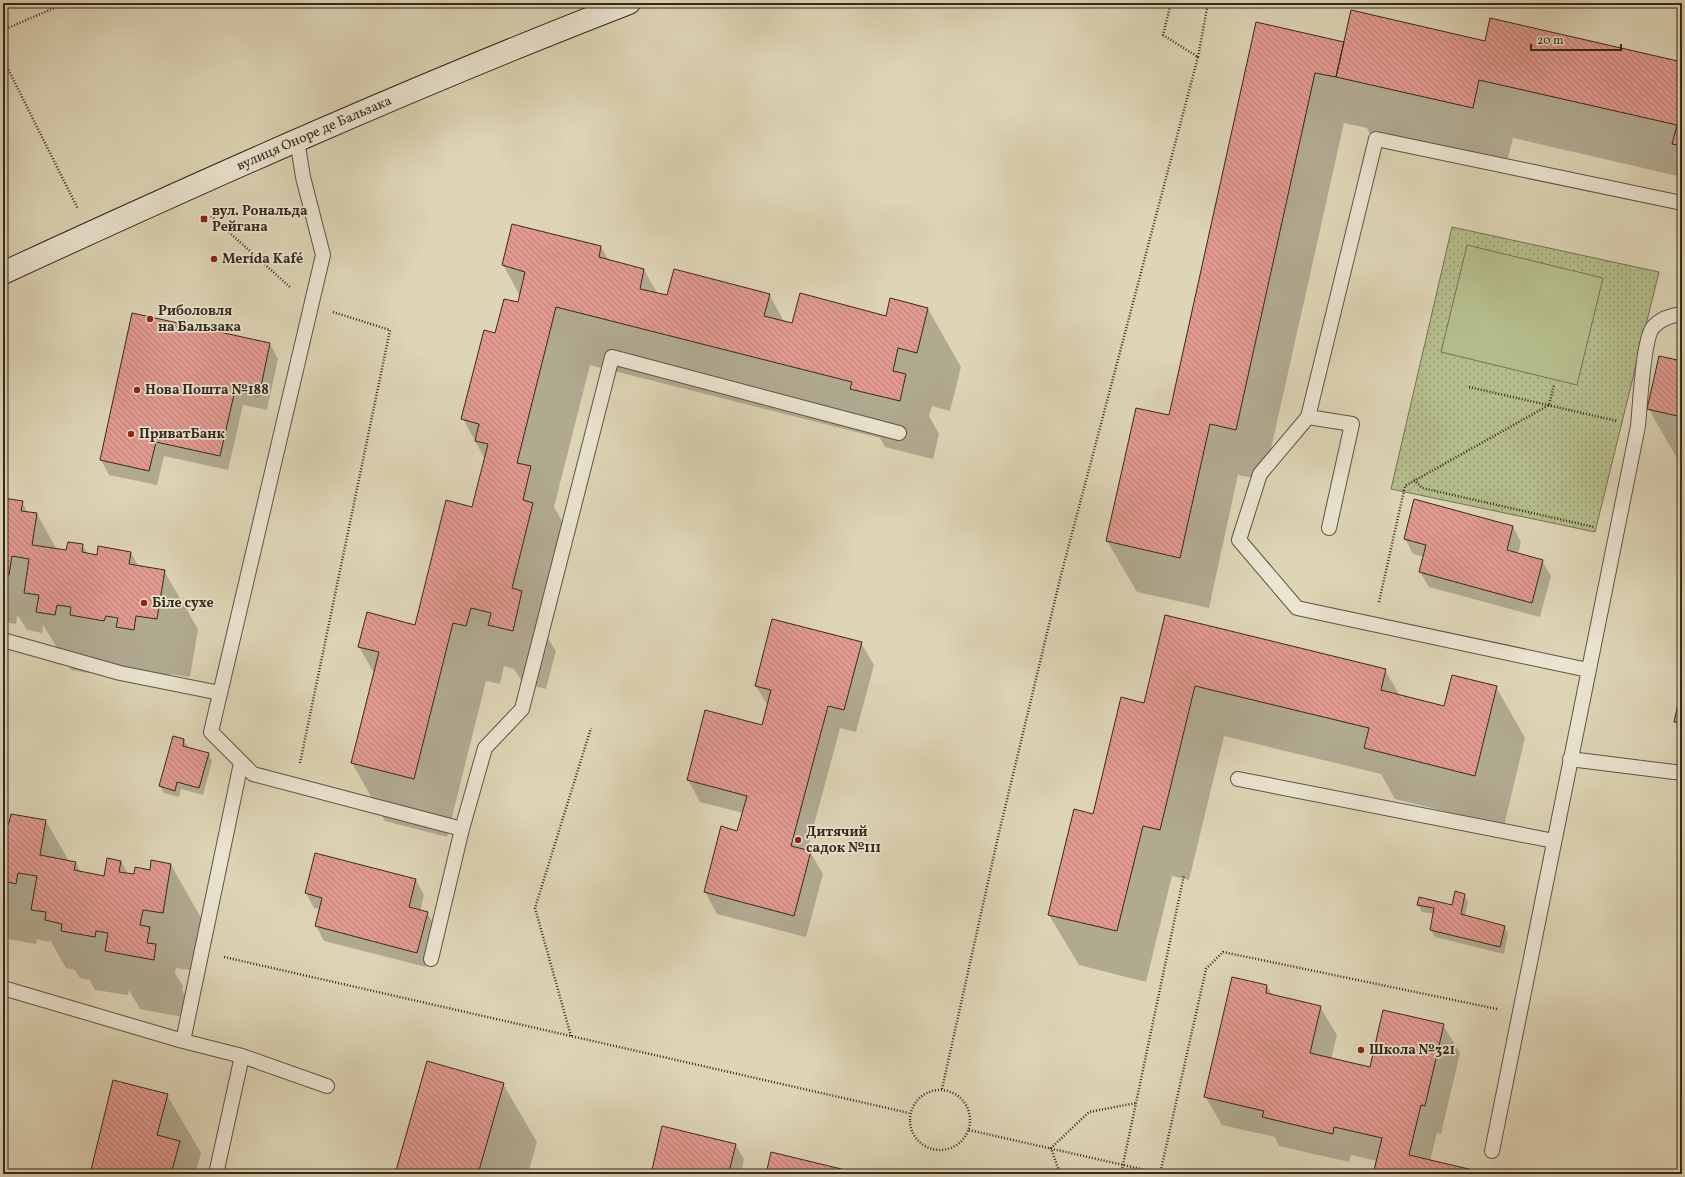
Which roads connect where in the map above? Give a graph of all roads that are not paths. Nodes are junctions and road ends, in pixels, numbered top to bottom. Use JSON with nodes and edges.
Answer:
{"nodes":[{"id":1,"x":629,"y":3,"type":"edge"},
{"id":2,"x":297,"y":140,"type":"junction"},
{"id":3,"x":1682,"y":203,"type":"edge"},
{"id":4,"x":3,"y":273,"type":"edge"},
{"id":5,"x":1682,"y":314,"type":"edge"},
{"id":6,"x":1308,"y":417,"type":"junction"},
{"id":7,"x":899,"y":433,"type":"dead end"},
{"id":8,"x":1328,"y":528,"type":"dead end"},
{"id":9,"x":3,"y":640,"type":"edge"},
{"id":10,"x":1588,"y":670,"type":"junction"},
{"id":11,"x":220,"y":692,"type":"junction"},
{"id":12,"x":1570,"y":759,"type":"junction"},
{"id":13,"x":241,"y":763,"type":"junction"},
{"id":14,"x":1682,"y":773,"type":"edge"},
{"id":15,"x":1238,"y":779,"type":"dead end"},
{"id":16,"x":462,"y":829,"type":"junction"},
{"id":17,"x":1554,"y":840,"type":"junction"},
{"id":18,"x":431,"y":959,"type":"dead end"},
{"id":19,"x":3,"y":988,"type":"edge"},
{"id":20,"x":184,"y":1041,"type":"junction"},
{"id":21,"x":242,"y":1056,"type":"junction"},
{"id":22,"x":327,"y":1086,"type":"dead end"},
{"id":23,"x":1492,"y":1151,"type":"dead end"},
{"id":24,"x":216,"y":1174,"type":"edge"}],
"edges":[{"from":1,"to":2,"type":"street","name":"вулиця Оноре де Бальзака"},
{"from":2,"to":4,"type":"street","name":"вулиця Оноре де Бальзака"},
{"from":2,"to":11,"type":"lane"},
{"from":3,"to":6,"type":"lane"},
{"from":5,"to":10,"type":"lane"},
{"from":6,"to":8,"type":"lane"},
{"from":6,"to":10,"type":"lane"},
{"from":7,"to":16,"type":"lane"},
{"from":9,"to":11,"type":"lane"},
{"from":10,"to":12,"type":"lane"},
{"from":11,"to":13,"type":"lane"},
{"from":12,"to":14,"type":"lane"},
{"from":12,"to":17,"type":"lane"},
{"from":13,"to":16,"type":"lane"},
{"from":13,"to":20,"type":"lane"},
{"from":15,"to":17,"type":"lane"},
{"from":16,"to":18,"type":"lane"},
{"from":17,"to":23,"type":"lane"},
{"from":19,"to":20,"type":"lane"},
{"from":20,"to":21,"type":"lane"},
{"from":21,"to":22,"type":"lane"},
{"from":21,"to":24,"type":"lane"}]}
